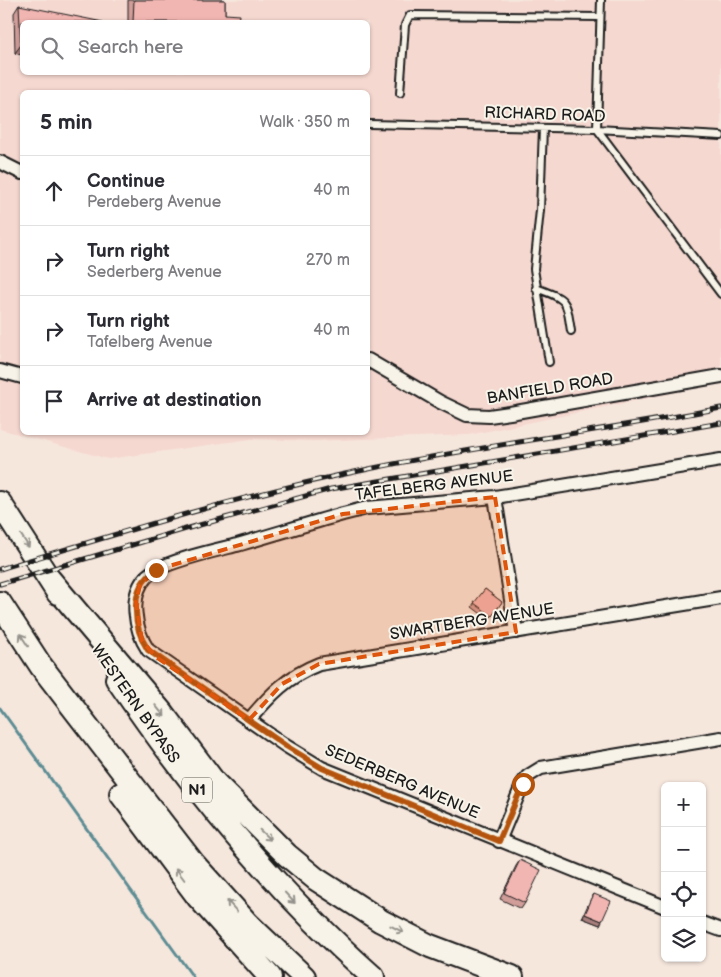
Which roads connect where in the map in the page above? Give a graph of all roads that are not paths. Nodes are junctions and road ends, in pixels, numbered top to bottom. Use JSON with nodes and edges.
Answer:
{"nodes":[{"id":1,"x":601,"y":0,"type":"edge"},
{"id":2,"x":600,"y":16,"type":"junction"},
{"id":3,"x":400,"y":94,"type":"dead end"},
{"id":4,"x":370,"y":124,"type":"edge"},
{"id":5,"x":543,"y":128,"type":"junction"},
{"id":6,"x":597,"y":129,"type":"junction"},
{"id":7,"x":721,"y":136,"type":"edge"},
{"id":8,"x":0,"y":162,"type":"edge"},
{"id":9,"x":20,"y":172,"type":"edge"},
{"id":10,"x":536,"y":288,"type":"junction"},
{"id":11,"x":721,"y":294,"type":"edge"},
{"id":12,"x":571,"y":331,"type":"dead end"},
{"id":13,"x":370,"y":361,"type":"edge"},
{"id":14,"x":549,"y":362,"type":"dead end"},
{"id":15,"x":0,"y":371,"type":"edge"},
{"id":16,"x":20,"y":376,"type":"edge"},
{"id":17,"x":721,"y":376,"type":"edge"},
{"id":18,"x":721,"y":460,"type":"edge"},
{"id":19,"x":495,"y":497,"type":"junction"},
{"id":20,"x":0,"y":503,"type":"edge"},
{"id":21,"x":50,"y":580,"type":"junction"},
{"id":22,"x":721,"y":598,"type":"edge"},
{"id":23,"x":0,"y":603,"type":"edge"},
{"id":24,"x":136,"y":621,"type":"joint"},
{"id":25,"x":516,"y":632,"type":"junction"},
{"id":26,"x":40,"y":666,"type":"junction"},
{"id":27,"x":249,"y":720,"type":"junction"},
{"id":28,"x":721,"y":738,"type":"edge"},
{"id":29,"x":499,"y":841,"type":"junction"},
{"id":30,"x":661,"y":905,"type":"edge"},
{"id":31,"x":706,"y":924,"type":"edge"},
{"id":32,"x":721,"y":930,"type":"edge"},
{"id":33,"x":270,"y":977,"type":"edge"},
{"id":34,"x":304,"y":977,"type":"edge"},
{"id":35,"x":373,"y":977,"type":"edge"},
{"id":36,"x":512,"y":977,"type":"edge"}],
"edges":[{"from":1,"to":2,"type":"lane"},
{"from":2,"to":3,"type":"lane"},
{"from":2,"to":6,"type":"lane"},
{"from":4,"to":5,"type":"lane","name":"RICHARD ROAD"},
{"from":5,"to":6,"type":"lane","name":"RICHARD ROAD"},
{"from":5,"to":10,"type":"lane"},
{"from":6,"to":7,"type":"lane","name":"RICHARD ROAD"},
{"from":6,"to":11,"type":"lane"},
{"from":8,"to":9,"type":"street"},
{"from":10,"to":12,"type":"lane"},
{"from":10,"to":14,"type":"lane"},
{"from":13,"to":17,"type":"street","name":"BANFIELD ROAD"},
{"from":15,"to":16,"type":"street"},
{"from":18,"to":19,"type":"street","name":"TAFELBERG AVENUE"},
{"from":19,"to":24,"type":"street","name":"TAFELBERG AVENUE"},
{"from":19,"to":25,"type":"street"},
{"from":20,"to":21,"type":"highway","name":"WESTERN BYPASS","number":"N1","one_way":true},
{"from":21,"to":35,"type":"highway","name":"WESTERN BYPASS","number":"N1","one_way":true},
{"from":21,"to":36,"type":"highway","one_way":true},
{"from":22,"to":25,"type":"street","name":"SWARTBERG AVENUE"},
{"from":26,"to":23,"type":"highway","one_way":true},
{"from":24,"to":27,"type":"street","name":"SEDERBERG AVENUE"},
{"from":25,"to":27,"type":"street","name":"SWARTBERG AVENUE"},
{"from":33,"to":26,"type":"highway","one_way":true},
{"from":34,"to":26,"type":"highway","one_way":true},
{"from":27,"to":29,"type":"street","name":"SEDERBERG AVENUE"},
{"from":28,"to":29,"type":"street"},
{"from":29,"to":30,"type":"street","name":"SEDERBERG AVENUE"},
{"from":31,"to":32,"type":"street"}]}
